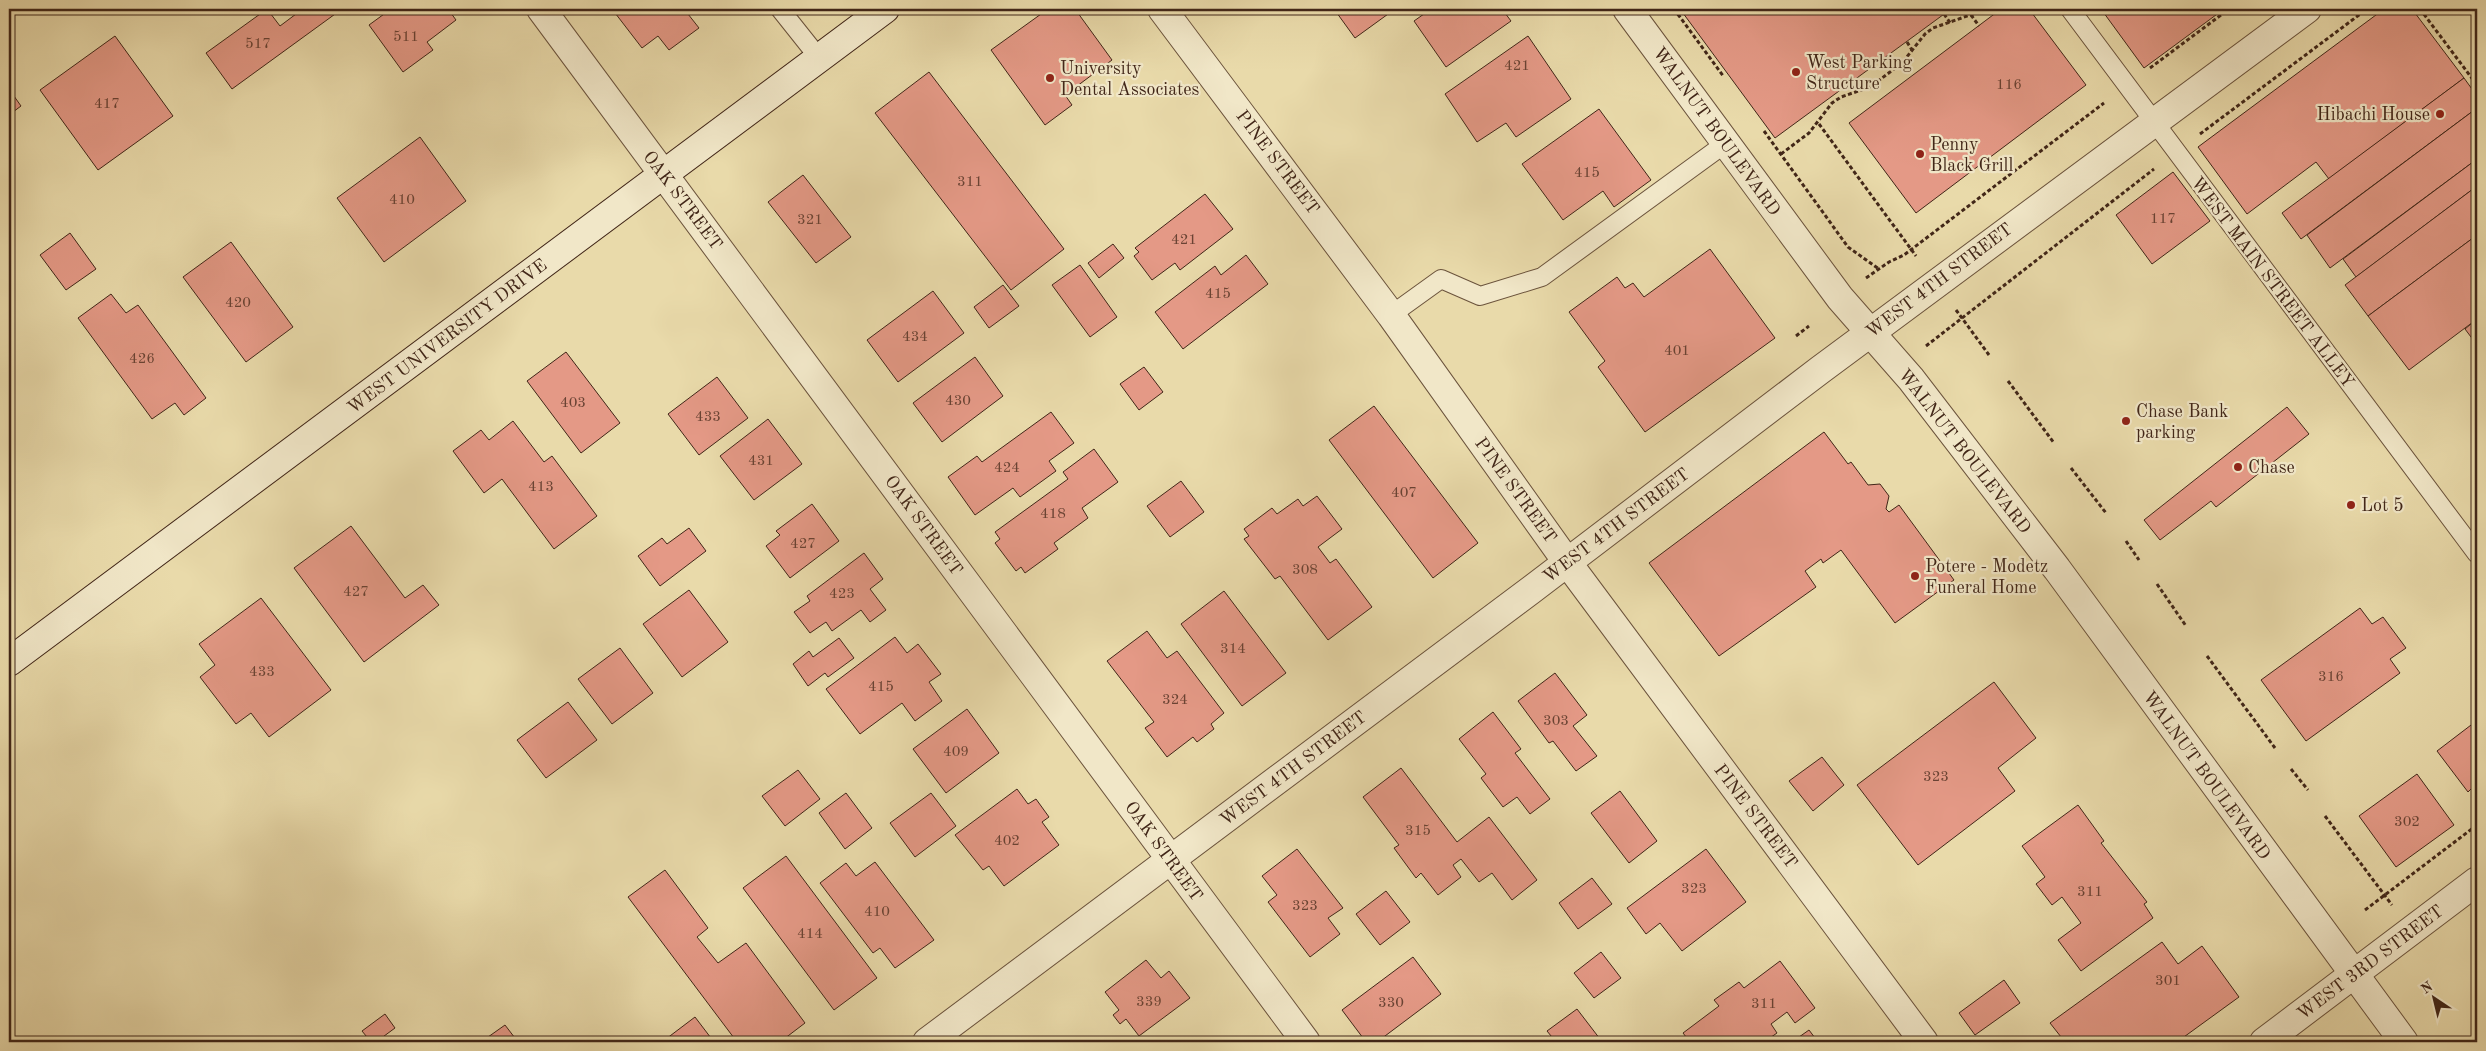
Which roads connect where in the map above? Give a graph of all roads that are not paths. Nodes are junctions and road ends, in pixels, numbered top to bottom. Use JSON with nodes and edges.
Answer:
{"nodes":[{"id":1,"x":541,"y":9,"type":"edge"},
{"id":2,"x":780,"y":9,"type":"edge"},
{"id":3,"x":885,"y":9,"type":"edge"},
{"id":4,"x":1162,"y":9,"type":"edge"},
{"id":5,"x":1627,"y":9,"type":"edge"},
{"id":6,"x":2070,"y":9,"type":"edge"},
{"id":7,"x":2306,"y":9,"type":"edge"},
{"id":8,"x":819,"y":58,"type":"junction"},
{"id":9,"x":2153,"y":121,"type":"junction"},
{"id":10,"x":1726,"y":143,"type":"junction"},
{"id":11,"x":664,"y":174,"type":"junction"},
{"id":12,"x":1391,"y":315,"type":"junction"},
{"id":13,"x":1870,"y":332,"type":"junction"},
{"id":14,"x":2477,"y":554,"type":"edge"},
{"id":15,"x":1567,"y":562,"type":"junction"},
{"id":16,"x":9,"y":662,"type":"edge"},
{"id":17,"x":1171,"y":860,"type":"junction"},
{"id":18,"x":2477,"y":881,"type":"edge"},
{"id":19,"x":2354,"y":973,"type":"junction"},
{"id":20,"x":927,"y":1042,"type":"edge"},
{"id":21,"x":1306,"y":1042,"type":"edge"},
{"id":22,"x":1924,"y":1042,"type":"edge"},
{"id":23,"x":2264,"y":1042,"type":"edge"},
{"id":24,"x":2404,"y":1042,"type":"edge"}],
"edges":[{"from":1,"to":11,"type":"street","name":"OAK STREET"},
{"from":2,"to":8,"type":"lane"},
{"from":3,"to":8,"type":"street","name":"WEST UNIVERSITY DRIVE"},
{"from":4,"to":12,"type":"street","name":"PINE STREET"},
{"from":5,"to":10,"type":"street","name":"WALNUT BOULEVARD"},
{"from":6,"to":9,"type":"lane","name":"WEST MAIN STREET ALLEY"},
{"from":7,"to":9,"type":"street","name":"WEST 4TH STREET"},
{"from":8,"to":11,"type":"street","name":"WEST UNIVERSITY DRIVE"},
{"from":9,"to":13,"type":"street","name":"WEST 4TH STREET"},
{"from":9,"to":14,"type":"lane","name":"WEST MAIN STREET ALLEY"},
{"from":10,"to":12,"type":"lane"},
{"from":10,"to":13,"type":"street","name":"WALNUT BOULEVARD"},
{"from":11,"to":16,"type":"street","name":"WEST UNIVERSITY DRIVE"},
{"from":11,"to":17,"type":"street","name":"OAK STREET"},
{"from":12,"to":15,"type":"street","name":"PINE STREET"},
{"from":13,"to":15,"type":"street","name":"WEST 4TH STREET"},
{"from":13,"to":19,"type":"street","name":"WALNUT BOULEVARD"},
{"from":15,"to":17,"type":"street","name":"WEST 4TH STREET"},
{"from":15,"to":22,"type":"street","name":"PINE STREET"},
{"from":17,"to":20,"type":"street","name":"WEST 4TH STREET"},
{"from":17,"to":21,"type":"street","name":"OAK STREET"},
{"from":18,"to":19,"type":"street","name":"WEST 3RD STREET"},
{"from":19,"to":23,"type":"street","name":"WEST 3RD STREET"},
{"from":19,"to":24,"type":"street","name":"WALNUT BOULEVARD"}]}
